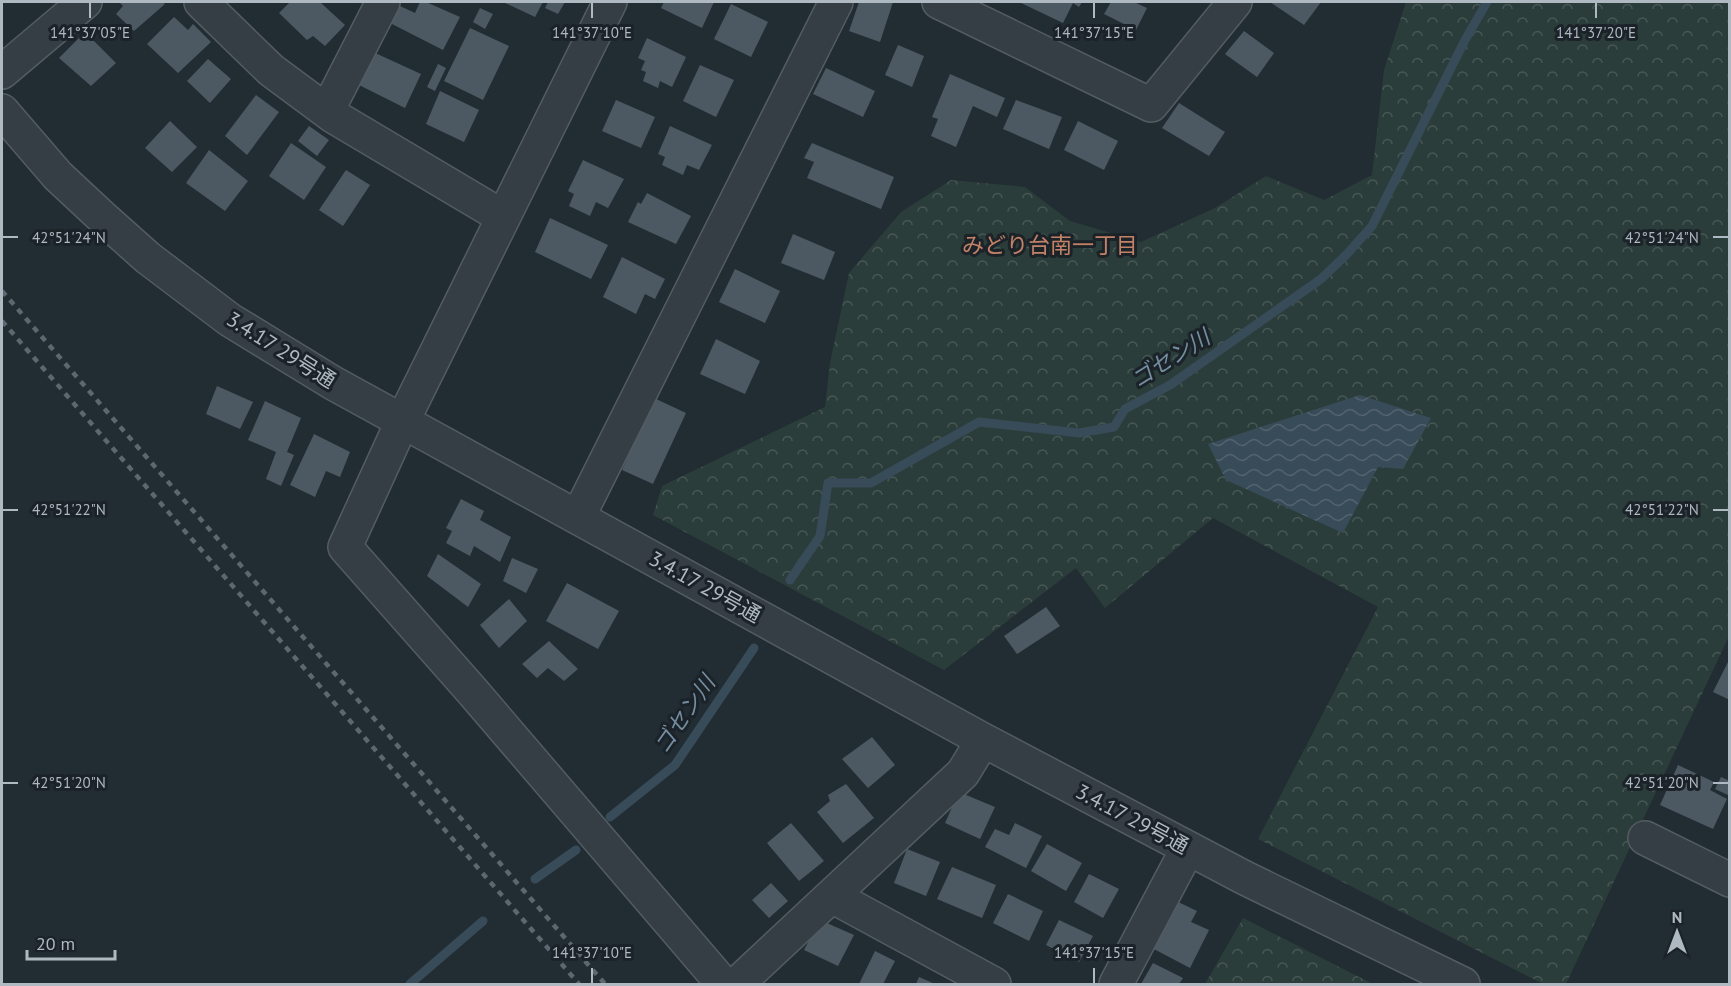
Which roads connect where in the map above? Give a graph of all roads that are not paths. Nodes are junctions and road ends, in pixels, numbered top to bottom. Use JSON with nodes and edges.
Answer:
{"nodes":[{"id":1,"x":85,"y":2,"type":"edge"},
{"id":2,"x":201,"y":2,"type":"edge"},
{"id":3,"x":383,"y":2,"type":"edge"},
{"id":4,"x":610,"y":2,"type":"edge"},
{"id":5,"x":836,"y":2,"type":"edge"},
{"id":6,"x":939,"y":2,"type":"edge"},
{"id":7,"x":1235,"y":2,"type":"edge"},
{"id":8,"x":2,"y":72,"type":"edge"},
{"id":9,"x":2,"y":111,"type":"edge"},
{"id":10,"x":327,"y":111,"type":"junction"},
{"id":11,"x":503,"y":218,"type":"junction"},
{"id":12,"x":403,"y":420,"type":"junction"},
{"id":13,"x":578,"y":517,"type":"junction"},
{"id":14,"x":983,"y":740,"type":"junction"},
{"id":15,"x":1645,"y":838,"type":"dead end"},
{"id":16,"x":1188,"y":848,"type":"junction"},
{"id":17,"x":1730,"y":880,"type":"edge"},
{"id":18,"x":831,"y":896,"type":"junction"},
{"id":19,"x":723,"y":984,"type":"edge"},
{"id":20,"x":737,"y":984,"type":"edge"},
{"id":21,"x":994,"y":984,"type":"edge"},
{"id":22,"x":1116,"y":984,"type":"edge"},
{"id":23,"x":1463,"y":984,"type":"edge"}],
"edges":[{"from":1,"to":8,"type":"street"},
{"from":2,"to":10,"type":"street"},
{"from":3,"to":10,"type":"street"},
{"from":4,"to":11,"type":"street"},
{"from":5,"to":13,"type":"street"},
{"from":6,"to":7,"type":"street"},
{"from":9,"to":12,"type":"street","name":"3.4.17 29号通"},
{"from":10,"to":11,"type":"street"},
{"from":11,"to":12,"type":"street"},
{"from":12,"to":13,"type":"street","name":"3.4.17 29号通"},
{"from":12,"to":19,"type":"street"},
{"from":13,"to":14,"type":"street","name":"3.4.17 29号通"},
{"from":14,"to":16,"type":"street","name":"3.4.17 29号通"},
{"from":14,"to":18,"type":"street"},
{"from":15,"to":17,"type":"street"},
{"from":16,"to":22,"type":"street"},
{"from":16,"to":23,"type":"street","name":"3.4.17 29号通"},
{"from":18,"to":20,"type":"street"},
{"from":18,"to":21,"type":"street"}]}
